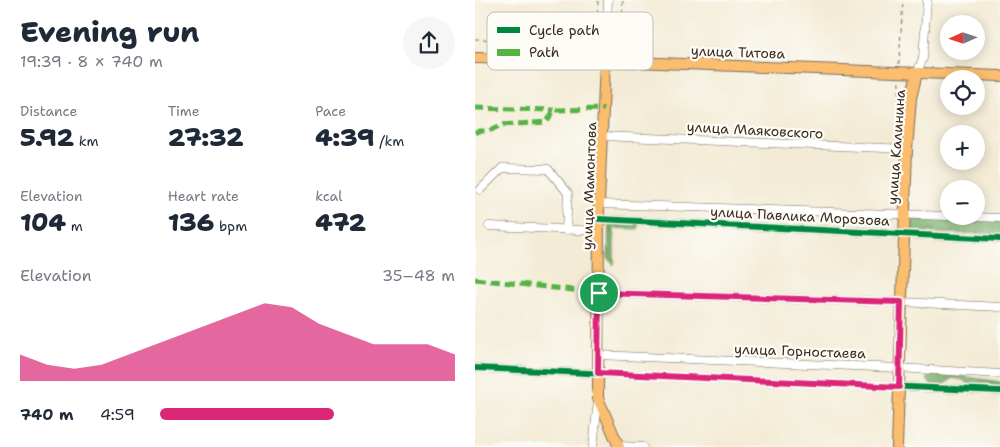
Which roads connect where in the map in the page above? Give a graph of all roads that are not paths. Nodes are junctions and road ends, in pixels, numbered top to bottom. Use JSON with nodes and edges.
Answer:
{"nodes":[{"id":1,"x":927,"y":0,"type":"edge"},
{"id":2,"x":653,"y":63,"type":"edge"},
{"id":3,"x":605,"y":70,"type":"edge"},
{"id":4,"x":917,"y":73,"type":"junction"},
{"id":5,"x":1000,"y":76,"type":"edge"},
{"id":6,"x":602,"y":136,"type":"junction"},
{"id":7,"x":902,"y":149,"type":"junction"},
{"id":8,"x":480,"y":190,"type":"dead end"},
{"id":9,"x":599,"y":204,"type":"junction"},
{"id":10,"x":905,"y":214,"type":"junction"},
{"id":11,"x":940,"y":216,"type":"edge"},
{"id":12,"x":985,"y":217,"type":"edge"},
{"id":13,"x":1000,"y":218,"type":"edge"},
{"id":14,"x":599,"y":219,"type":"junction"},
{"id":15,"x":489,"y":226,"type":"dead end"},
{"id":16,"x":566,"y":230,"type":"junction"},
{"id":17,"x":599,"y":231,"type":"junction"},
{"id":18,"x":904,"y":233,"type":"junction"},
{"id":19,"x":1000,"y":239,"type":"edge"},
{"id":20,"x":599,"y":293,"type":"junction"},
{"id":21,"x":901,"y":302,"type":"junction"},
{"id":22,"x":1000,"y":307,"type":"edge"},
{"id":23,"x":598,"y":355,"type":"junction"},
{"id":24,"x":475,"y":368,"type":"edge"},
{"id":25,"x":899,"y":368,"type":"junction"},
{"id":26,"x":598,"y":373,"type":"junction"},
{"id":27,"x":1000,"y":374,"type":"edge"},
{"id":28,"x":899,"y":387,"type":"junction"},
{"id":29,"x":1000,"y":391,"type":"edge"},
{"id":30,"x":598,"y":398,"type":"junction"},
{"id":31,"x":619,"y":446,"type":"edge"},
{"id":32,"x":593,"y":447,"type":"edge"},
{"id":33,"x":643,"y":447,"type":"edge"},
{"id":34,"x":897,"y":447,"type":"edge"}],
"edges":[{"from":1,"to":4,"type":"street","name":"улица Калинина"},
{"from":2,"to":4,"type":"main road","name":"улица Титова"},
{"from":3,"to":6,"type":"main road","name":"улица Мамонтова"},
{"from":4,"to":5,"type":"main road","name":"улица Титова"},
{"from":4,"to":7,"type":"main road","name":"улица Калинина"},
{"from":6,"to":7,"type":"street","name":"улица Маяковского"},
{"from":6,"to":9,"type":"main road","name":"улица Мамонтова"},
{"from":7,"to":10,"type":"main road","name":"улица Калинина"},
{"from":8,"to":16,"type":"street"},
{"from":9,"to":10,"type":"street","name":"улица Павлика Морозова"},
{"from":9,"to":14,"type":"main road","name":"улица Мамонтова"},
{"from":10,"to":11,"type":"street","name":"улица Павлика Морозова"},
{"from":10,"to":18,"type":"main road","name":"улица Калинина"},
{"from":12,"to":13,"type":"street","name":"улица Павлика Морозова"},
{"from":14,"to":17,"type":"main road","name":"улица Мамонтова"},
{"from":14,"to":18,"type":"street","name":"улица Павлика Морозова"},
{"from":15,"to":16,"type":"street"},
{"from":16,"to":17,"type":"street"},
{"from":17,"to":20,"type":"main road","name":"улица Мамонтова"},
{"from":18,"to":19,"type":"street","name":"улица Павлика Морозова"},
{"from":18,"to":21,"type":"main road","name":"улица Калинина"},
{"from":20,"to":21,"type":"street"},
{"from":20,"to":23,"type":"main road","name":"улица Мамонтова"},
{"from":21,"to":22,"type":"street"},
{"from":21,"to":25,"type":"main road","name":"улица Калинина"},
{"from":23,"to":25,"type":"street","name":"улица Горностаева"},
{"from":23,"to":26,"type":"main road","name":"улица Мамонтова"},
{"from":24,"to":26,"type":"street"},
{"from":25,"to":27,"type":"street","name":"улица Горностаева"},
{"from":25,"to":28,"type":"main road","name":"улица Калинина"},
{"from":26,"to":28,"type":"street"},
{"from":26,"to":30,"type":"main road","name":"улица Мамонтова"},
{"from":28,"to":29,"type":"street"},
{"from":28,"to":34,"type":"main road","name":"улица Калинина"},
{"from":30,"to":31,"type":"main road"},
{"from":30,"to":32,"type":"street"},
{"from":31,"to":33,"type":"street"}]}
